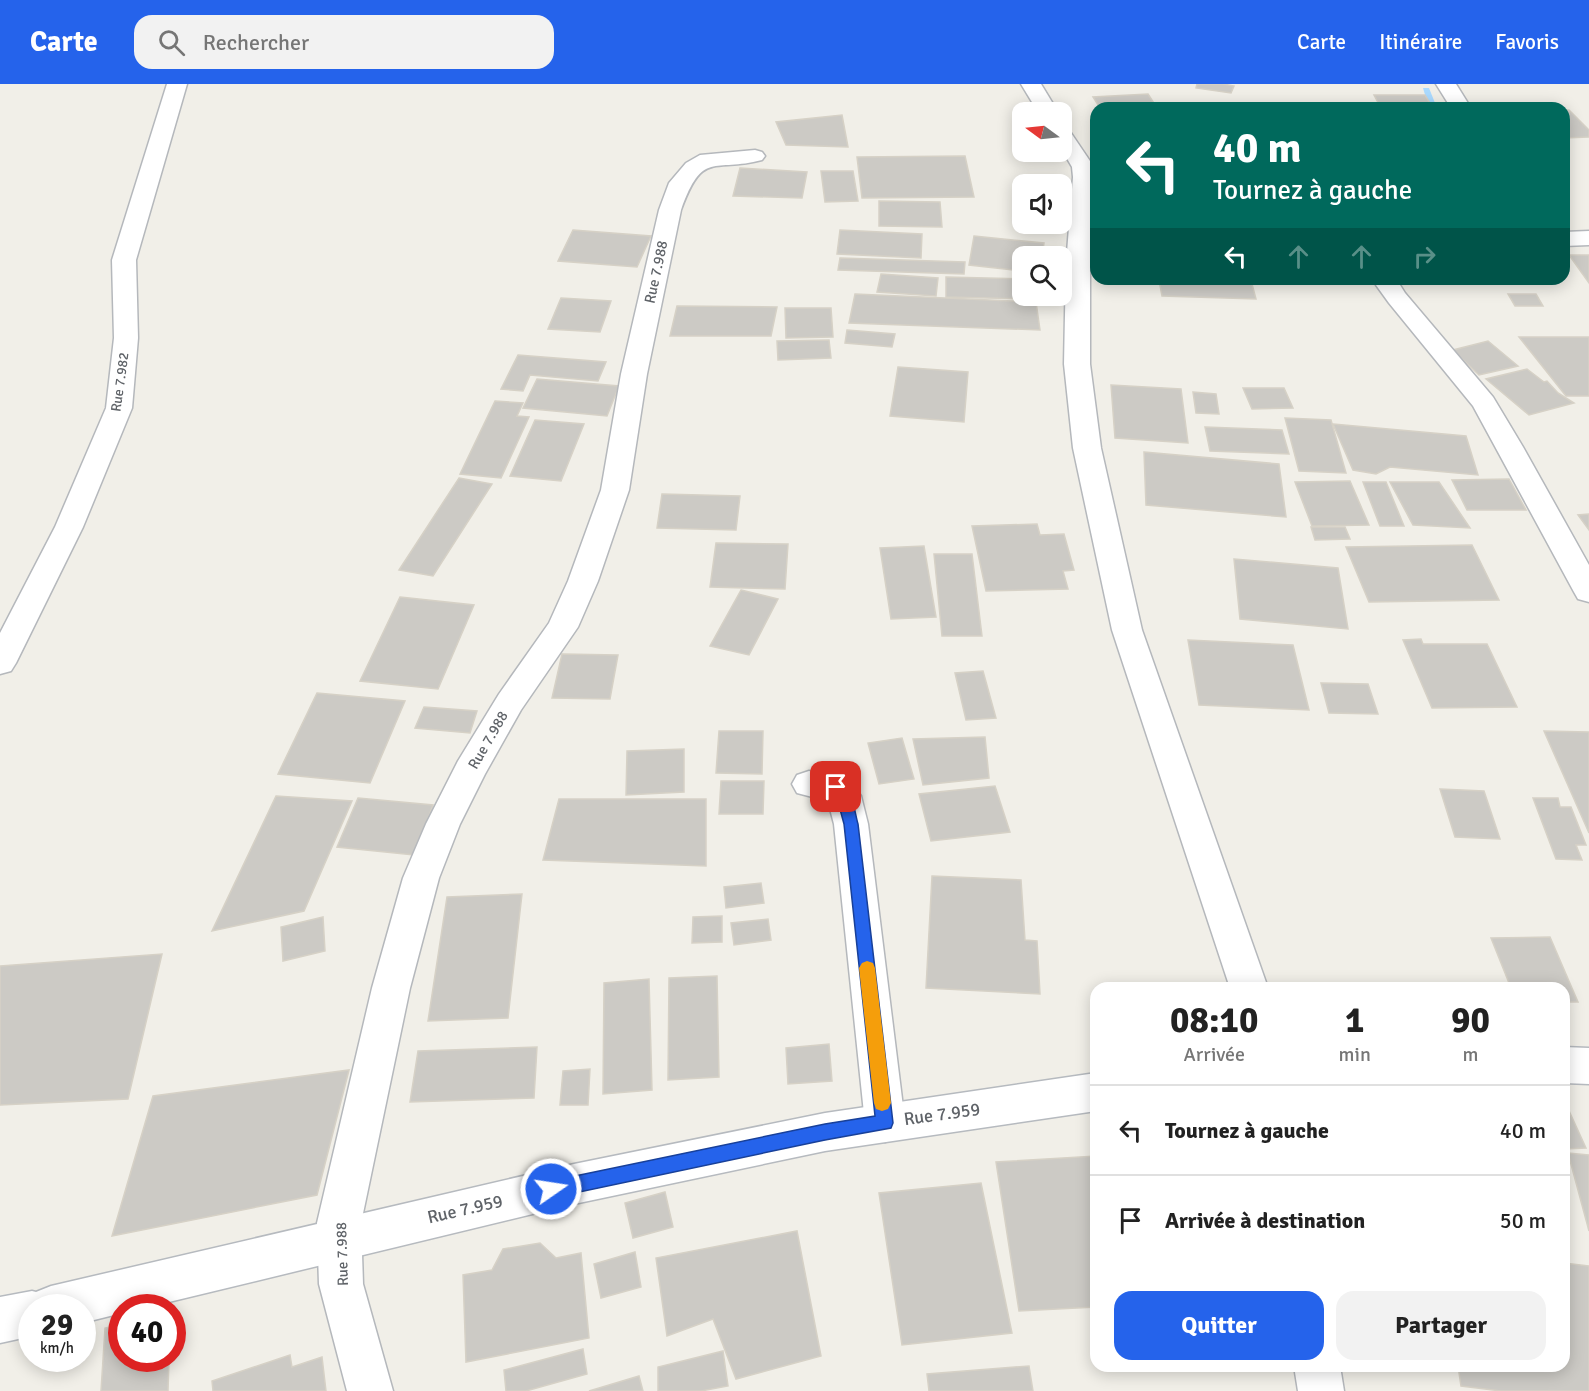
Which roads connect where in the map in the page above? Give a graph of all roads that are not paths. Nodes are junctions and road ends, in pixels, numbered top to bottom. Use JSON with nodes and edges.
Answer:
{"nodes":[{"id":1,"x":177,"y":84,"type":"edge"},
{"id":2,"x":1031,"y":84,"type":"edge"},
{"id":3,"x":1446,"y":84,"type":"edge"},
{"id":4,"x":1042,"y":102,"type":"edge"},
{"id":5,"x":1457,"y":102,"type":"edge"},
{"id":6,"x":1072,"y":150,"type":"edge"},
{"id":7,"x":755,"y":156,"type":"dead end"},
{"id":8,"x":1589,"y":238,"type":"edge"},
{"id":9,"x":1570,"y":239,"type":"edge"},
{"id":10,"x":1388,"y":285,"type":"edge"},
{"id":11,"x":1589,"y":592,"type":"edge"},
{"id":12,"x":0,"y":663,"type":"edge"},
{"id":13,"x":809,"y":784,"type":"dead end"},
{"id":14,"x":1247,"y":982,"type":"edge"},
{"id":15,"x":1570,"y":1065,"type":"edge"},
{"id":16,"x":1589,"y":1066,"type":"edge"},
{"id":17,"x":1090,"y":1093,"type":"edge"},
{"id":18,"x":885,"y":1123,"type":"junction"},
{"id":19,"x":341,"y":1238,"type":"junction"},
{"id":20,"x":96,"y":1297,"type":"edge"},
{"id":21,"x":18,"y":1316,"type":"edge"},
{"id":22,"x":0,"y":1320,"type":"edge"},
{"id":23,"x":1318,"y":1372,"type":"edge"},
{"id":24,"x":370,"y":1391,"type":"edge"},
{"id":25,"x":1321,"y":1391,"type":"edge"}],
"edges":[{"from":1,"to":12,"type":"street","name":"Rue 7.982"},
{"from":2,"to":4,"type":"street"},
{"from":3,"to":5,"type":"street"},
{"from":6,"to":14,"type":"street"},
{"from":7,"to":19,"type":"street","name":"Rue 7.988"},
{"from":8,"to":9,"type":"street"},
{"from":10,"to":11,"type":"street"},
{"from":13,"to":18,"type":"street"},
{"from":15,"to":16,"type":"street"},
{"from":17,"to":18,"type":"street","name":"Rue 7.959"},
{"from":18,"to":19,"type":"street","name":"Rue 7.959"},
{"from":19,"to":20,"type":"street","name":"Rue 7.959"},
{"from":19,"to":24,"type":"street","name":"Rue 7.988"},
{"from":21,"to":22,"type":"street"},
{"from":23,"to":25,"type":"street"}]}
